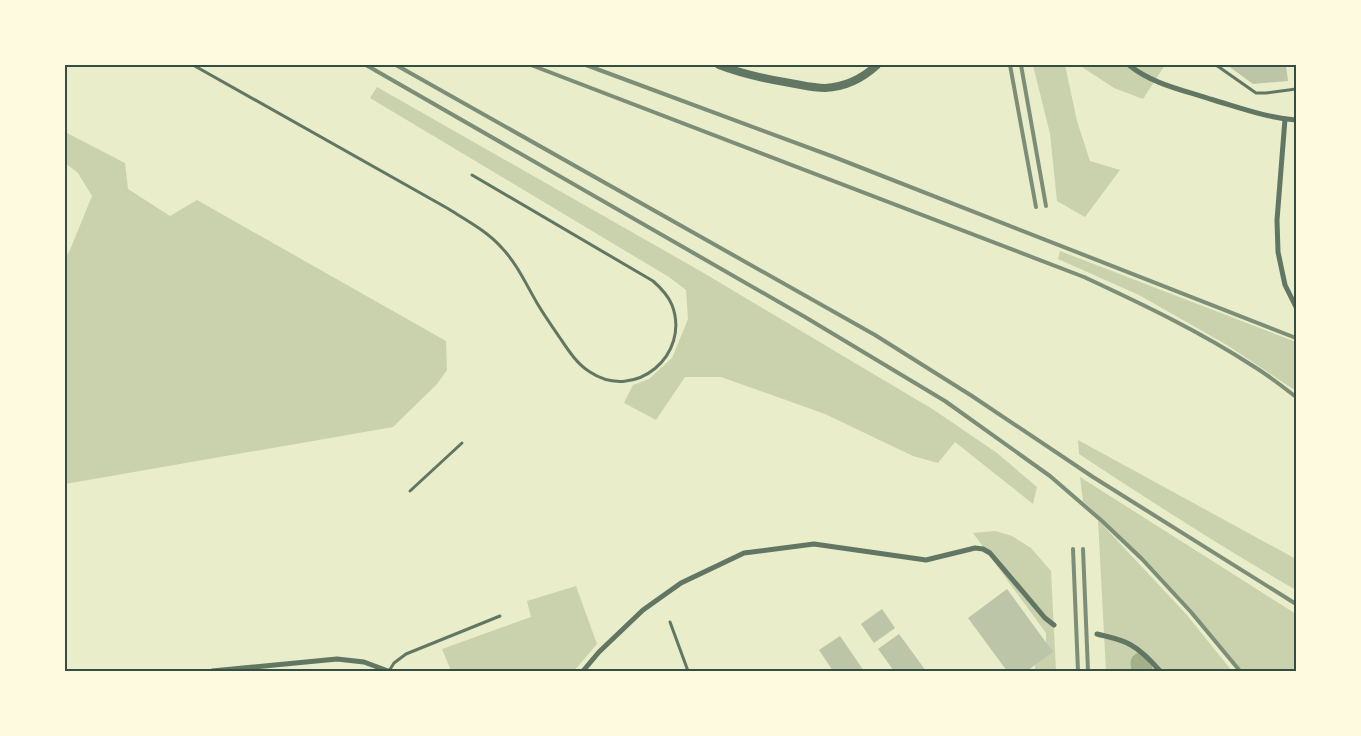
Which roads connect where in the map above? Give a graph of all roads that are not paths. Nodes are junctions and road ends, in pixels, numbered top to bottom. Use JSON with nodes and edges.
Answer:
{"nodes":[{"id":1,"x":193,"y":65,"type":"edge"},
{"id":2,"x":719,"y":65,"type":"edge"},
{"id":3,"x":877,"y":65,"type":"edge"},
{"id":4,"x":1129,"y":65,"type":"edge"},
{"id":5,"x":1216,"y":65,"type":"edge"},
{"id":6,"x":1296,"y":89,"type":"edge"},
{"id":7,"x":1285,"y":119,"type":"junction"},
{"id":8,"x":1296,"y":120,"type":"edge"},
{"id":9,"x":472,"y":175,"type":"dead end"},
{"id":10,"x":1296,"y":307,"type":"edge"},
{"id":11,"x":462,"y":443,"type":"dead end"},
{"id":12,"x":410,"y":491,"type":"dead end"},
{"id":13,"x":500,"y":616,"type":"dead end"},
{"id":14,"x":670,"y":622,"type":"dead end"},
{"id":15,"x":1054,"y":625,"type":"dead end"},
{"id":16,"x":1096,"y":634,"type":"dead end"},
{"id":17,"x":212,"y":671,"type":"edge"},
{"id":18,"x":388,"y":671,"type":"edge"},
{"id":19,"x":583,"y":671,"type":"edge"},
{"id":20,"x":688,"y":671,"type":"edge"},
{"id":21,"x":1160,"y":671,"type":"edge"}],
"edges":[{"from":1,"to":9,"type":"lane"},
{"from":2,"to":3,"type":"street"},
{"from":4,"to":7,"type":"street"},
{"from":5,"to":6,"type":"lane"},
{"from":7,"to":8,"type":"street"},
{"from":7,"to":10,"type":"street"},
{"from":11,"to":12,"type":"lane"},
{"from":13,"to":18,"type":"lane"},
{"from":14,"to":20,"type":"lane"},
{"from":15,"to":19,"type":"street"},
{"from":16,"to":21,"type":"street"},
{"from":17,"to":18,"type":"street"}]}
